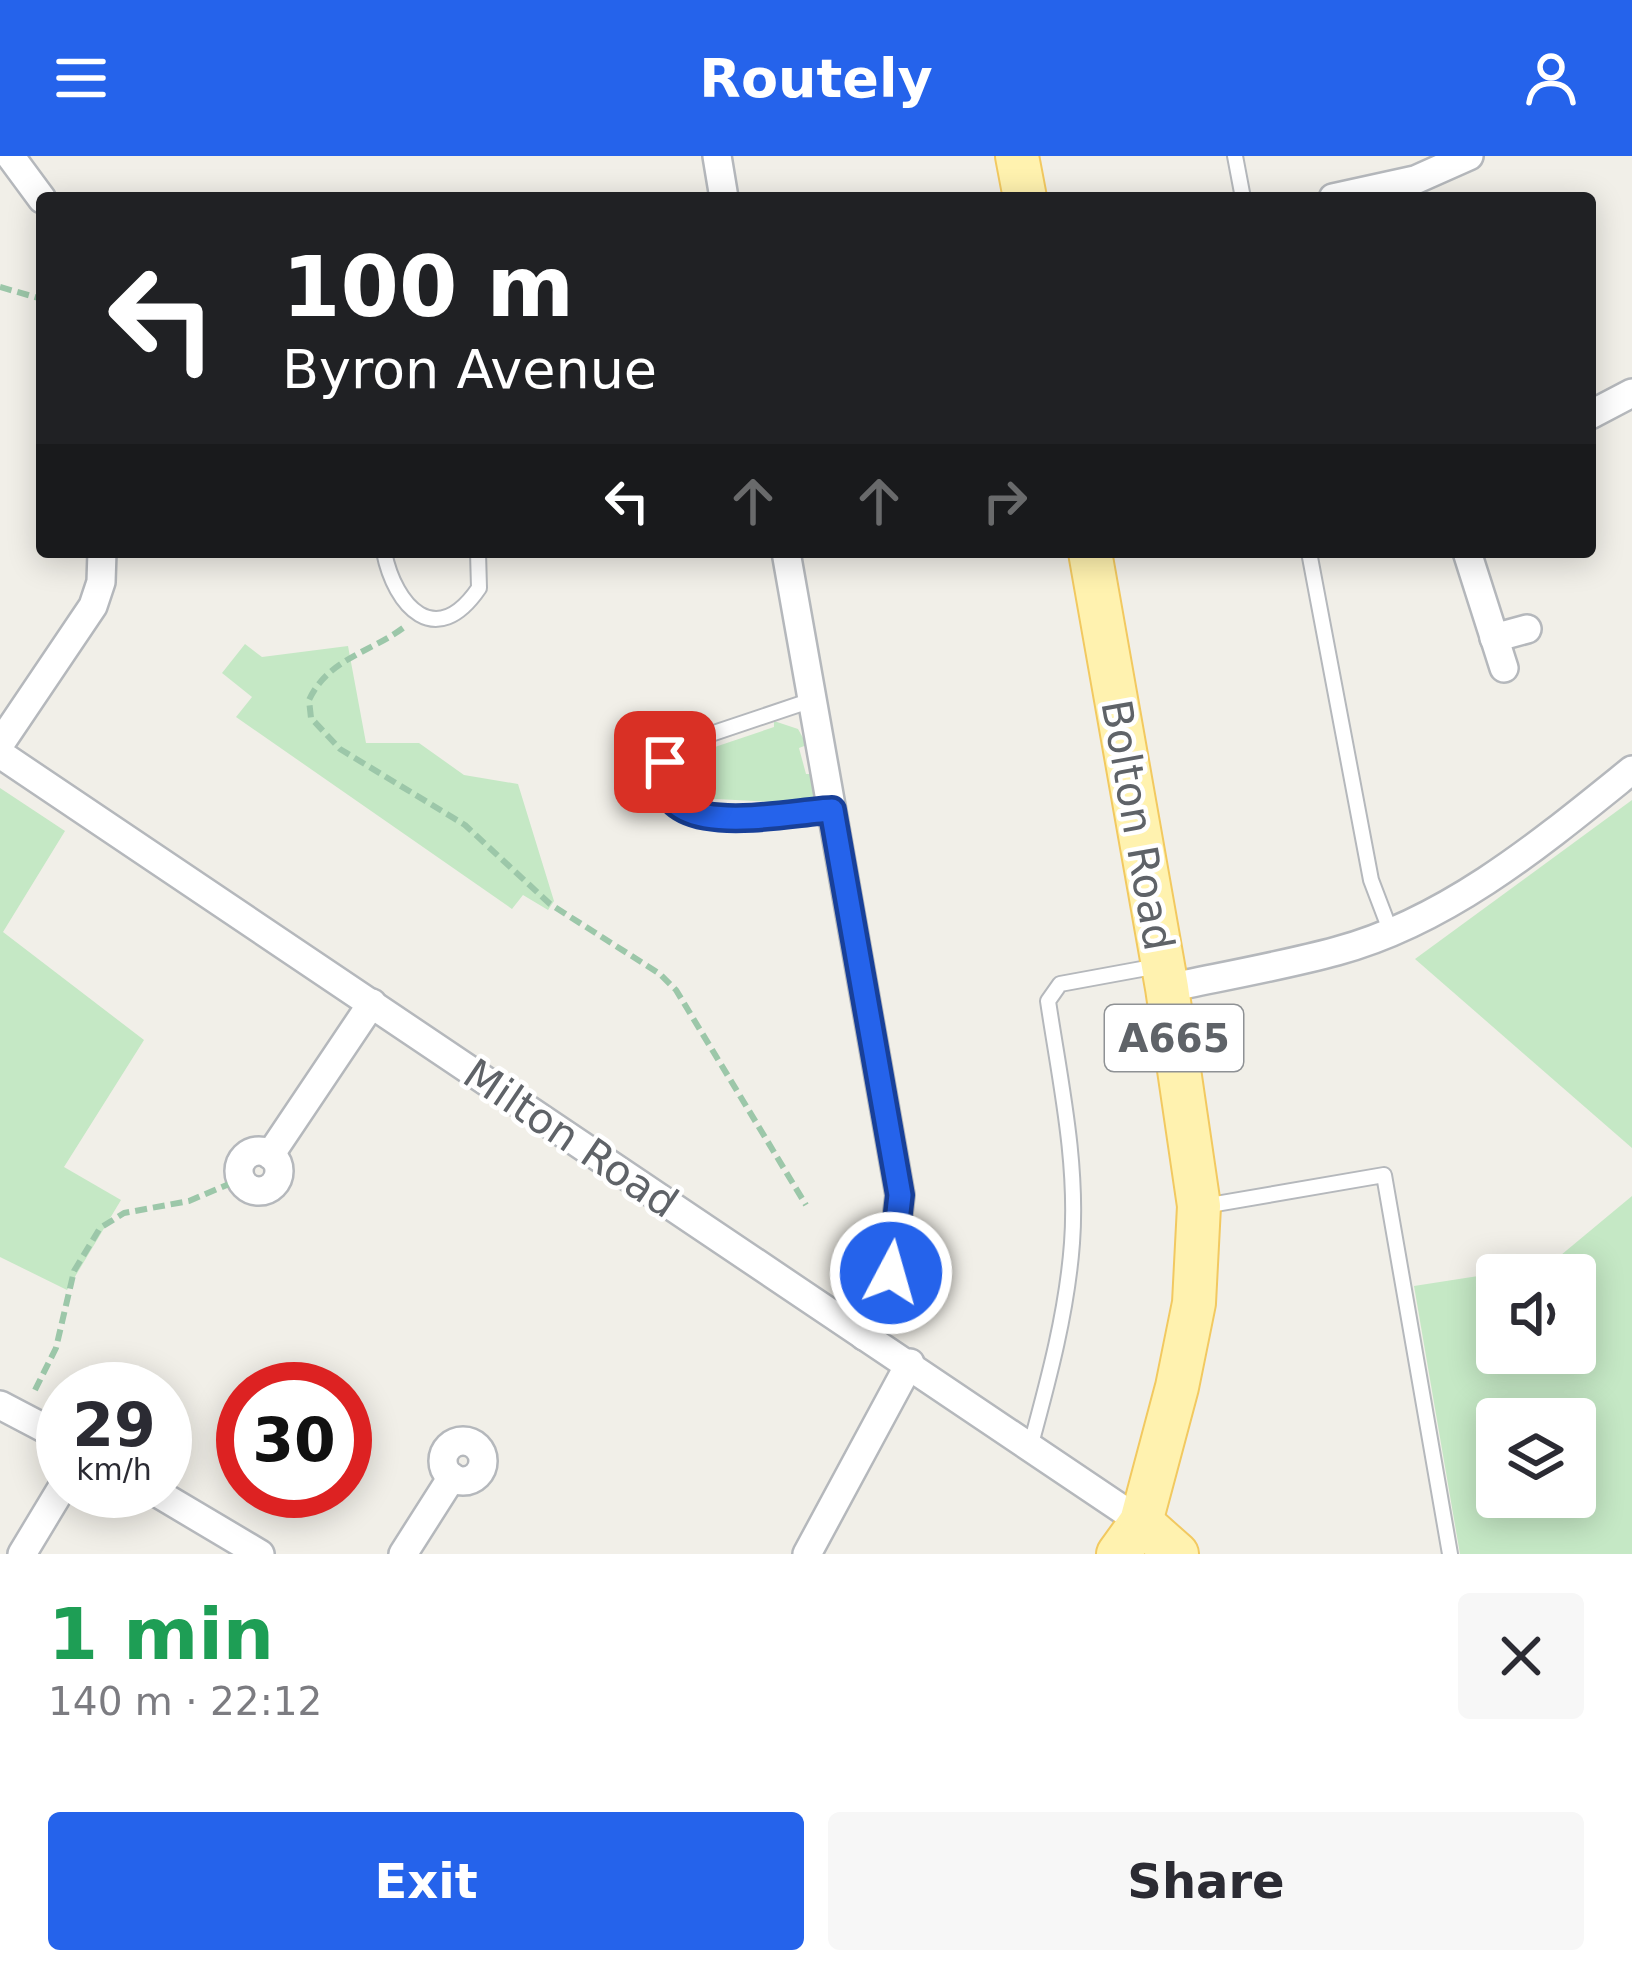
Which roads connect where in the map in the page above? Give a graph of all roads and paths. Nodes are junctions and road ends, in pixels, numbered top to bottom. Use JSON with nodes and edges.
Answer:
{"nodes":[{"id":1,"x":11,"y":156,"type":"edge"},
{"id":2,"x":717,"y":156,"type":"edge"},
{"id":3,"x":1017,"y":156,"type":"edge"},
{"id":4,"x":1235,"y":156,"type":"edge"},
{"id":5,"x":1468,"y":156,"type":"edge"},
{"id":6,"x":0,"y":166,"type":"edge"},
{"id":7,"x":37,"y":192,"type":"edge"},
{"id":8,"x":723,"y":192,"type":"edge"},
{"id":9,"x":1024,"y":192,"type":"edge"},
{"id":10,"x":1242,"y":192,"type":"edge"},
{"id":11,"x":1361,"y":192,"type":"edge"},
{"id":12,"x":0,"y":287,"type":"edge"},
{"id":13,"x":36,"y":297,"type":"edge"},
{"id":14,"x":1632,"y":394,"type":"edge"},
{"id":15,"x":1596,"y":412,"type":"edge"},
{"id":16,"x":102,"y":558,"type":"edge"},
{"id":17,"x":386,"y":558,"type":"edge"},
{"id":18,"x":479,"y":558,"type":"edge"},
{"id":19,"x":787,"y":558,"type":"edge"},
{"id":20,"x":1091,"y":558,"type":"edge"},
{"id":21,"x":1310,"y":558,"type":"edge"},
{"id":22,"x":1469,"y":558,"type":"edge"},
{"id":23,"x":419,"y":614,"type":"junction"},
{"id":24,"x":1527,"y":629,"type":"dead end"},
{"id":25,"x":1495,"y":638,"type":"junction"},
{"id":26,"x":1504,"y":668,"type":"dead end"},
{"id":27,"x":812,"y":700,"type":"junction"},
{"id":28,"x":0,"y":744,"type":"edge"},
{"id":29,"x":0,"y":754,"type":"edge"},
{"id":30,"x":1632,"y":770,"type":"edge"},
{"id":31,"x":832,"y":810,"type":"junction"},
{"id":32,"x":1390,"y":930,"type":"junction"},
{"id":33,"x":1165,"y":976,"type":"junction"},
{"id":34,"x":372,"y":1004,"type":"junction"},
{"id":35,"x":241,"y":1179,"type":"joint"},
{"id":36,"x":806,"y":1204,"type":"dead end"},
{"id":37,"x":1199,"y":1207,"type":"junction"},
{"id":38,"x":864,"y":1336,"type":"junction"},
{"id":39,"x":910,"y":1363,"type":"junction"},
{"id":40,"x":11,"y":1411,"type":"edge"},
{"id":41,"x":1030,"y":1444,"type":"junction"},
{"id":42,"x":452,"y":1477,"type":"dead end"},
{"id":43,"x":192,"y":1514,"type":"edge"},
{"id":44,"x":44,"y":1518,"type":"edge"},
{"id":45,"x":1130,"y":1538,"type":"edge"},
{"id":46,"x":22,"y":1554,"type":"edge"},
{"id":47,"x":260,"y":1554,"type":"edge"},
{"id":48,"x":404,"y":1554,"type":"edge"},
{"id":49,"x":807,"y":1554,"type":"edge"},
{"id":50,"x":1177,"y":1554,"type":"edge"},
{"id":51,"x":1450,"y":1554,"type":"edge"}],
"edges":[{"from":1,"to":6,"type":"street"},
{"from":1,"to":7,"type":"street"},
{"from":2,"to":8,"type":"street"},
{"from":3,"to":9,"type":"main road"},
{"from":4,"to":10,"type":"lane"},
{"from":5,"to":11,"type":"street"},
{"from":12,"to":13,"type":"path"},
{"from":14,"to":15,"type":"street"},
{"from":16,"to":28,"type":"street"},
{"from":17,"to":23,"type":"lane"},
{"from":18,"to":23,"type":"lane"},
{"from":19,"to":27,"type":"street"},
{"from":20,"to":33,"type":"main road","name":"Bolton Road","number":"A665"},
{"from":21,"to":32,"type":"lane"},
{"from":22,"to":25,"type":"street"},
{"from":23,"to":36,"type":"path"},
{"from":24,"to":25,"type":"street"},
{"from":25,"to":26,"type":"street"},
{"from":27,"to":31,"type":"street"},
{"from":27,"to":31,"type":"lane"},
{"from":29,"to":34,"type":"street","name":"Milton Road"},
{"from":30,"to":32,"type":"street"},
{"from":31,"to":38,"type":"street"},
{"from":32,"to":33,"type":"street"},
{"from":33,"to":37,"type":"main road","name":"Bolton Road","number":"A665"},
{"from":33,"to":41,"type":"lane"},
{"from":34,"to":35,"type":"street"},
{"from":34,"to":38,"type":"street","name":"Milton Road"},
{"from":35,"to":40,"type":"path"},
{"from":37,"to":45,"type":"main road","name":"Bolton Road","number":"A665"},
{"from":37,"to":51,"type":"lane"},
{"from":38,"to":39,"type":"street","name":"Milton Road"},
{"from":39,"to":41,"type":"street","name":"Milton Road"},
{"from":39,"to":49,"type":"street"},
{"from":41,"to":45,"type":"street","name":"Milton Road"},
{"from":42,"to":48,"type":"street"},
{"from":43,"to":47,"type":"street"},
{"from":44,"to":46,"type":"street"},
{"from":45,"to":50,"type":"main road"}]}
